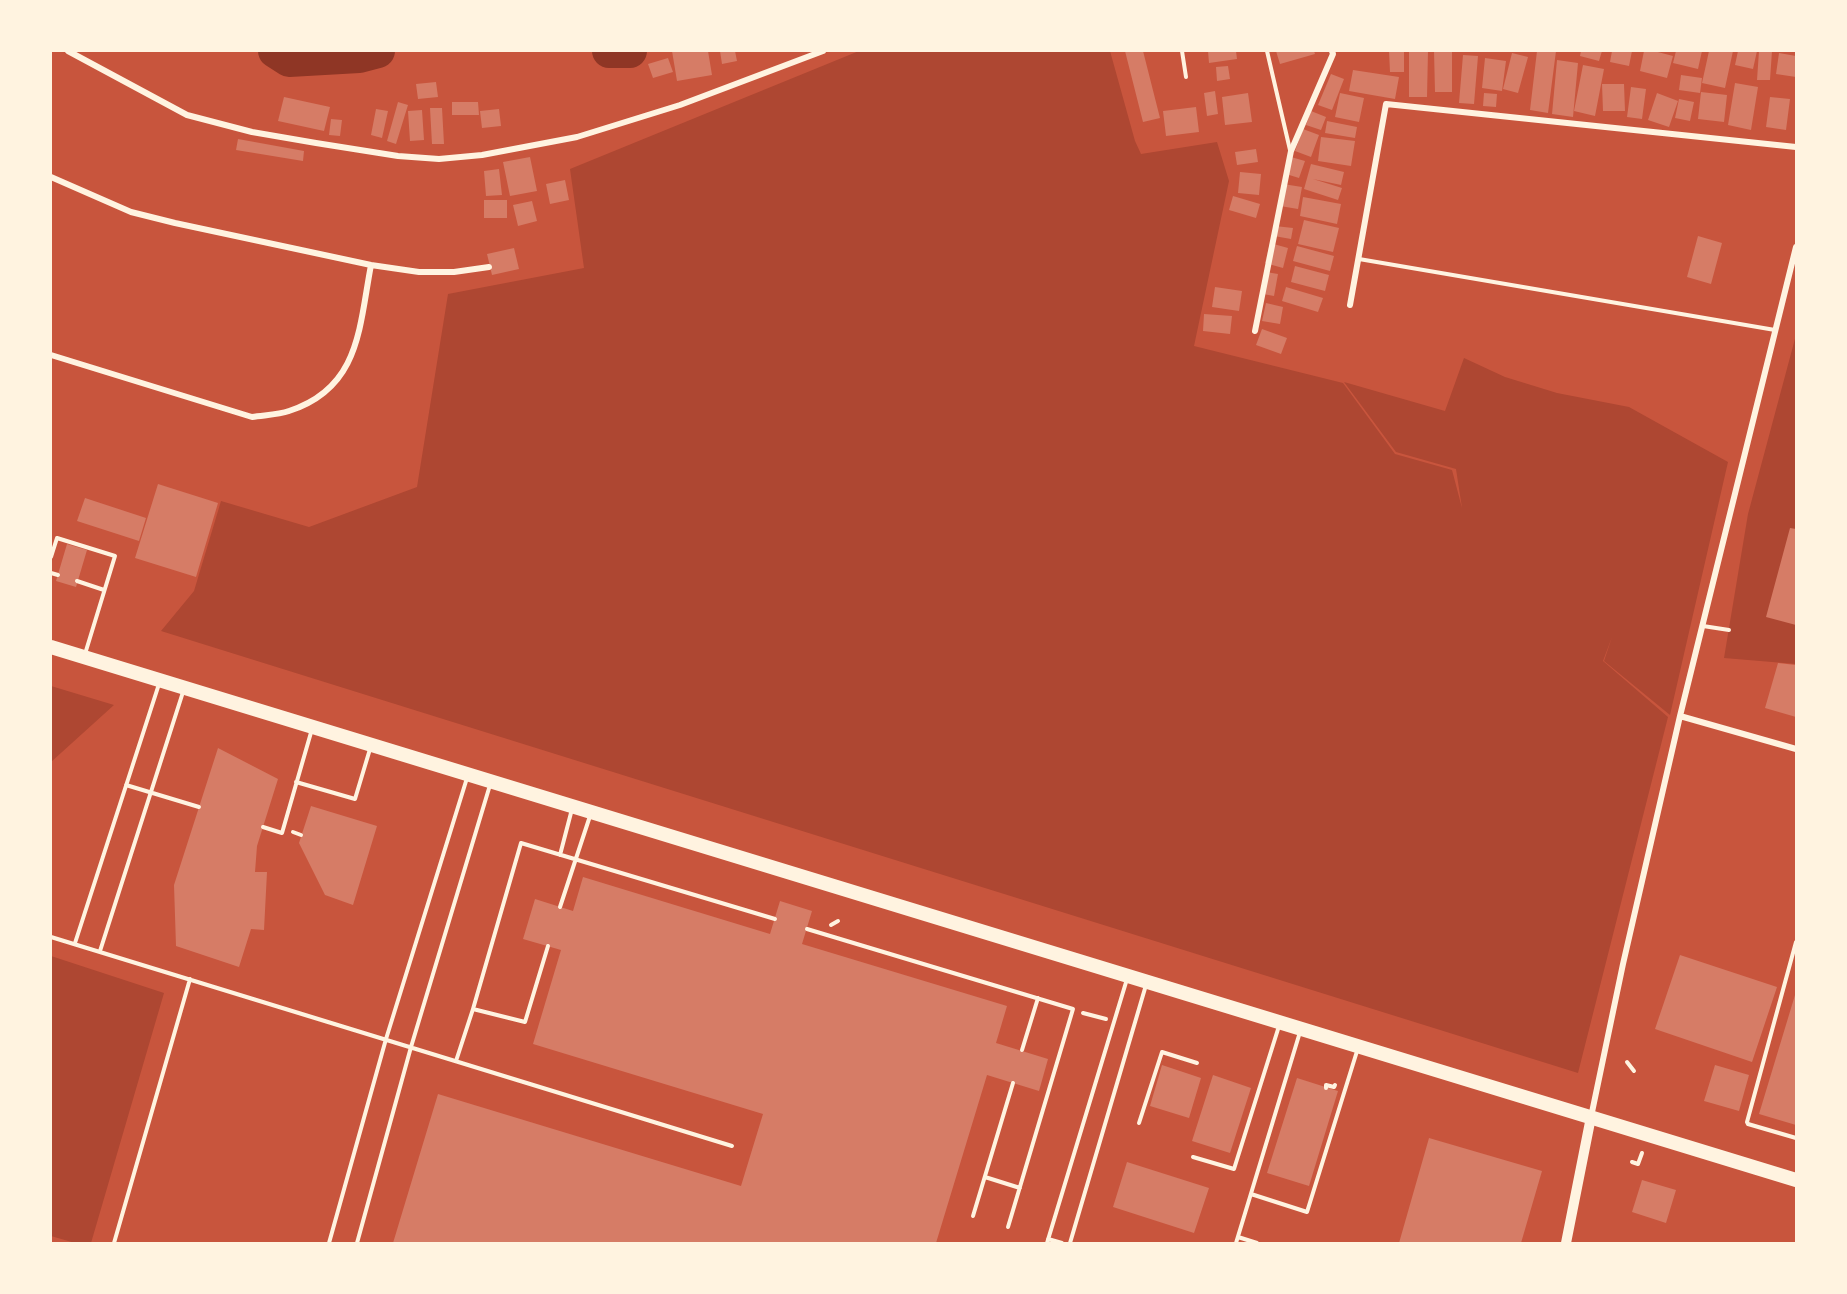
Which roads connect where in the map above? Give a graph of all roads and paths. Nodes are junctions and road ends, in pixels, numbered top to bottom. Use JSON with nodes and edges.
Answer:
{"nodes":[{"id":1,"x":68,"y":51,"type":"edge"},
{"id":2,"x":823,"y":51,"type":"edge"},
{"id":3,"x":1182,"y":51,"type":"edge"},
{"id":4,"x":1268,"y":51,"type":"edge"},
{"id":5,"x":1332,"y":51,"type":"edge"},
{"id":6,"x":1186,"y":77,"type":"dead end"},
{"id":7,"x":1796,"y":147,"type":"edge"},
{"id":8,"x":1291,"y":151,"type":"junction"},
{"id":9,"x":51,"y":177,"type":"edge"},
{"id":10,"x":1796,"y":248,"type":"edge"},
{"id":11,"x":1359,"y":259,"type":"junction"},
{"id":12,"x":371,"y":265,"type":"junction"},
{"id":13,"x":489,"y":267,"type":"dead end"},
{"id":14,"x":1793,"y":272,"type":"edge"},
{"id":15,"x":1350,"y":305,"type":"dead end"},
{"id":16,"x":1775,"y":330,"type":"junction"},
{"id":17,"x":1256,"y":331,"type":"dead end"},
{"id":18,"x":51,"y":355,"type":"edge"},
{"id":19,"x":51,"y":557,"type":"edge"},
{"id":20,"x":51,"y":573,"type":"edge"},
{"id":21,"x":57,"y":575,"type":"dead end"},
{"id":22,"x":77,"y":581,"type":"dead end"},
{"id":23,"x":104,"y":590,"type":"junction"},
{"id":24,"x":1703,"y":626,"type":"junction"},
{"id":25,"x":1729,"y":630,"type":"dead end"},
{"id":26,"x":51,"y":647,"type":"edge"},
{"id":27,"x":84,"y":657,"type":"junction"},
{"id":28,"x":160,"y":680,"type":"junction"},
{"id":29,"x":184,"y":688,"type":"junction"},
{"id":30,"x":1680,"y":716,"type":"junction"},
{"id":31,"x":312,"y":727,"type":"junction"},
{"id":32,"x":371,"y":745,"type":"junction"},
{"id":33,"x":1796,"y":749,"type":"edge"},
{"id":34,"x":469,"y":775,"type":"junction"},
{"id":35,"x":296,"y":782,"type":"junction"},
{"id":36,"x":491,"y":782,"type":"junction"},
{"id":37,"x":126,"y":785,"type":"junction"},
{"id":38,"x":151,"y":793,"type":"junction"},
{"id":39,"x":199,"y":807,"type":"dead end"},
{"id":40,"x":573,"y":807,"type":"junction"},
{"id":41,"x":591,"y":813,"type":"junction"},
{"id":42,"x":263,"y":827,"type":"dead end"},
{"id":43,"x":560,"y":855,"type":"junction"},
{"id":44,"x":576,"y":860,"type":"junction"},
{"id":45,"x":560,"y":907,"type":"dead end"},
{"id":46,"x":775,"y":919,"type":"dead end"},
{"id":47,"x":807,"y":929,"type":"dead end"},
{"id":48,"x":51,"y":937,"type":"edge"},
{"id":49,"x":1796,"y":942,"type":"edge"},
{"id":50,"x":75,"y":943,"type":"junction"},
{"id":51,"x":548,"y":946,"type":"dead end"},
{"id":52,"x":100,"y":951,"type":"junction"},
{"id":53,"x":1128,"y":976,"type":"junction"},
{"id":54,"x":190,"y":979,"type":"junction"},
{"id":55,"x":1147,"y":982,"type":"junction"},
{"id":56,"x":1038,"y":998,"type":"junction"},
{"id":57,"x":473,"y":1010,"type":"junction"},
{"id":58,"x":1083,"y":1013,"type":"dead end"},
{"id":59,"x":1106,"y":1019,"type":"dead end"},
{"id":60,"x":1280,"y":1022,"type":"junction"},
{"id":61,"x":1301,"y":1029,"type":"junction"},
{"id":62,"x":386,"y":1039,"type":"junction"},
{"id":63,"x":1358,"y":1046,"type":"junction"},
{"id":64,"x":411,"y":1047,"type":"junction"},
{"id":65,"x":1022,"y":1050,"type":"dead end"},
{"id":66,"x":456,"y":1061,"type":"junction"},
{"id":67,"x":1627,"y":1062,"type":"dead end"},
{"id":68,"x":1197,"y":1063,"type":"dead end"},
{"id":69,"x":1634,"y":1071,"type":"dead end"},
{"id":70,"x":1013,"y":1083,"type":"dead end"},
{"id":71,"x":1326,"y":1088,"type":"dead end"},
{"id":72,"x":1334,"y":1088,"type":"dead end"},
{"id":73,"x":1591,"y":1117,"type":"junction"},
{"id":74,"x":1138,"y":1123,"type":"dead end"},
{"id":75,"x":1796,"y":1138,"type":"edge"},
{"id":76,"x":732,"y":1146,"type":"dead end"},
{"id":77,"x":1642,"y":1153,"type":"dead end"},
{"id":78,"x":1193,"y":1156,"type":"dead end"},
{"id":79,"x":1632,"y":1162,"type":"dead end"},
{"id":80,"x":985,"y":1176,"type":"junction"},
{"id":81,"x":1796,"y":1180,"type":"edge"},
{"id":82,"x":1020,"y":1188,"type":"junction"},
{"id":83,"x":1251,"y":1194,"type":"junction"},
{"id":84,"x":973,"y":1216,"type":"dead end"},
{"id":85,"x":1008,"y":1227,"type":"dead end"},
{"id":86,"x":1238,"y":1237,"type":"junction"},
{"id":87,"x":1047,"y":1241,"type":"edge"},
{"id":88,"x":114,"y":1243,"type":"edge"},
{"id":89,"x":329,"y":1243,"type":"edge"},
{"id":90,"x":357,"y":1243,"type":"edge"},
{"id":91,"x":1062,"y":1243,"type":"edge"},
{"id":92,"x":1070,"y":1243,"type":"edge"},
{"id":93,"x":1236,"y":1243,"type":"edge"},
{"id":94,"x":1257,"y":1243,"type":"edge"},
{"id":95,"x":1566,"y":1243,"type":"edge"}],
"edges":[{"from":1,"to":2,"type":"street"},
{"from":3,"to":6,"type":"lane"},
{"from":4,"to":8,"type":"lane"},
{"from":5,"to":8,"type":"street"},
{"from":7,"to":11,"type":"street"},
{"from":8,"to":17,"type":"street"},
{"from":9,"to":12,"type":"street"},
{"from":10,"to":14,"type":"street"},
{"from":11,"to":15,"type":"street"},
{"from":11,"to":16,"type":"lane"},
{"from":12,"to":13,"type":"street"},
{"from":12,"to":18,"type":"street"},
{"from":14,"to":16,"type":"street"},
{"from":16,"to":24,"type":"street"},
{"from":19,"to":23,"type":"lane"},
{"from":20,"to":21,"type":"lane"},
{"from":22,"to":23,"type":"lane"},
{"from":23,"to":27,"type":"lane"},
{"from":24,"to":25,"type":"lane"},
{"from":24,"to":30,"type":"street"},
{"from":26,"to":27,"type":"highway"},
{"from":27,"to":28,"type":"highway"},
{"from":28,"to":29,"type":"highway"},
{"from":28,"to":37,"type":"lane"},
{"from":29,"to":31,"type":"highway"},
{"from":29,"to":38,"type":"lane"},
{"from":30,"to":33,"type":"street"},
{"from":30,"to":73,"type":"street"},
{"from":31,"to":32,"type":"highway"},
{"from":31,"to":35,"type":"lane"},
{"from":32,"to":34,"type":"highway"},
{"from":32,"to":35,"type":"lane"},
{"from":34,"to":36,"type":"highway"},
{"from":34,"to":62,"type":"lane"},
{"from":35,"to":42,"type":"lane"},
{"from":36,"to":40,"type":"highway"},
{"from":36,"to":64,"type":"lane"},
{"from":37,"to":38,"type":"lane"},
{"from":37,"to":50,"type":"lane"},
{"from":38,"to":39,"type":"lane"},
{"from":38,"to":52,"type":"lane"},
{"from":40,"to":41,"type":"highway"},
{"from":40,"to":43,"type":"lane"},
{"from":41,"to":44,"type":"lane"},
{"from":41,"to":53,"type":"highway"},
{"from":43,"to":44,"type":"lane"},
{"from":43,"to":57,"type":"lane"},
{"from":44,"to":45,"type":"lane"},
{"from":44,"to":46,"type":"lane"},
{"from":47,"to":56,"type":"lane"},
{"from":48,"to":50,"type":"lane"},
{"from":49,"to":75,"type":"lane"},
{"from":50,"to":52,"type":"lane"},
{"from":51,"to":57,"type":"lane"},
{"from":52,"to":54,"type":"lane"},
{"from":53,"to":55,"type":"highway"},
{"from":53,"to":87,"type":"lane"},
{"from":54,"to":62,"type":"lane"},
{"from":54,"to":88,"type":"lane"},
{"from":55,"to":60,"type":"highway"},
{"from":55,"to":92,"type":"lane"},
{"from":56,"to":65,"type":"lane"},
{"from":56,"to":82,"type":"lane"},
{"from":57,"to":66,"type":"lane"},
{"from":58,"to":59,"type":"path"},
{"from":60,"to":61,"type":"highway"},
{"from":60,"to":78,"type":"lane"},
{"from":61,"to":63,"type":"highway"},
{"from":61,"to":83,"type":"lane"},
{"from":62,"to":64,"type":"lane"},
{"from":62,"to":89,"type":"lane"},
{"from":63,"to":73,"type":"highway"},
{"from":63,"to":83,"type":"lane"},
{"from":64,"to":66,"type":"lane"},
{"from":64,"to":90,"type":"lane"},
{"from":66,"to":76,"type":"lane"},
{"from":67,"to":69,"type":"path"},
{"from":68,"to":74,"type":"lane"},
{"from":70,"to":80,"type":"lane"},
{"from":71,"to":72,"type":"path"},
{"from":73,"to":81,"type":"highway"},
{"from":73,"to":95,"type":"street"},
{"from":77,"to":79,"type":"path"},
{"from":80,"to":82,"type":"lane"},
{"from":80,"to":84,"type":"lane"},
{"from":82,"to":85,"type":"lane"},
{"from":83,"to":86,"type":"lane"},
{"from":86,"to":93,"type":"lane"},
{"from":86,"to":94,"type":"lane"},
{"from":87,"to":91,"type":"lane"}]}
